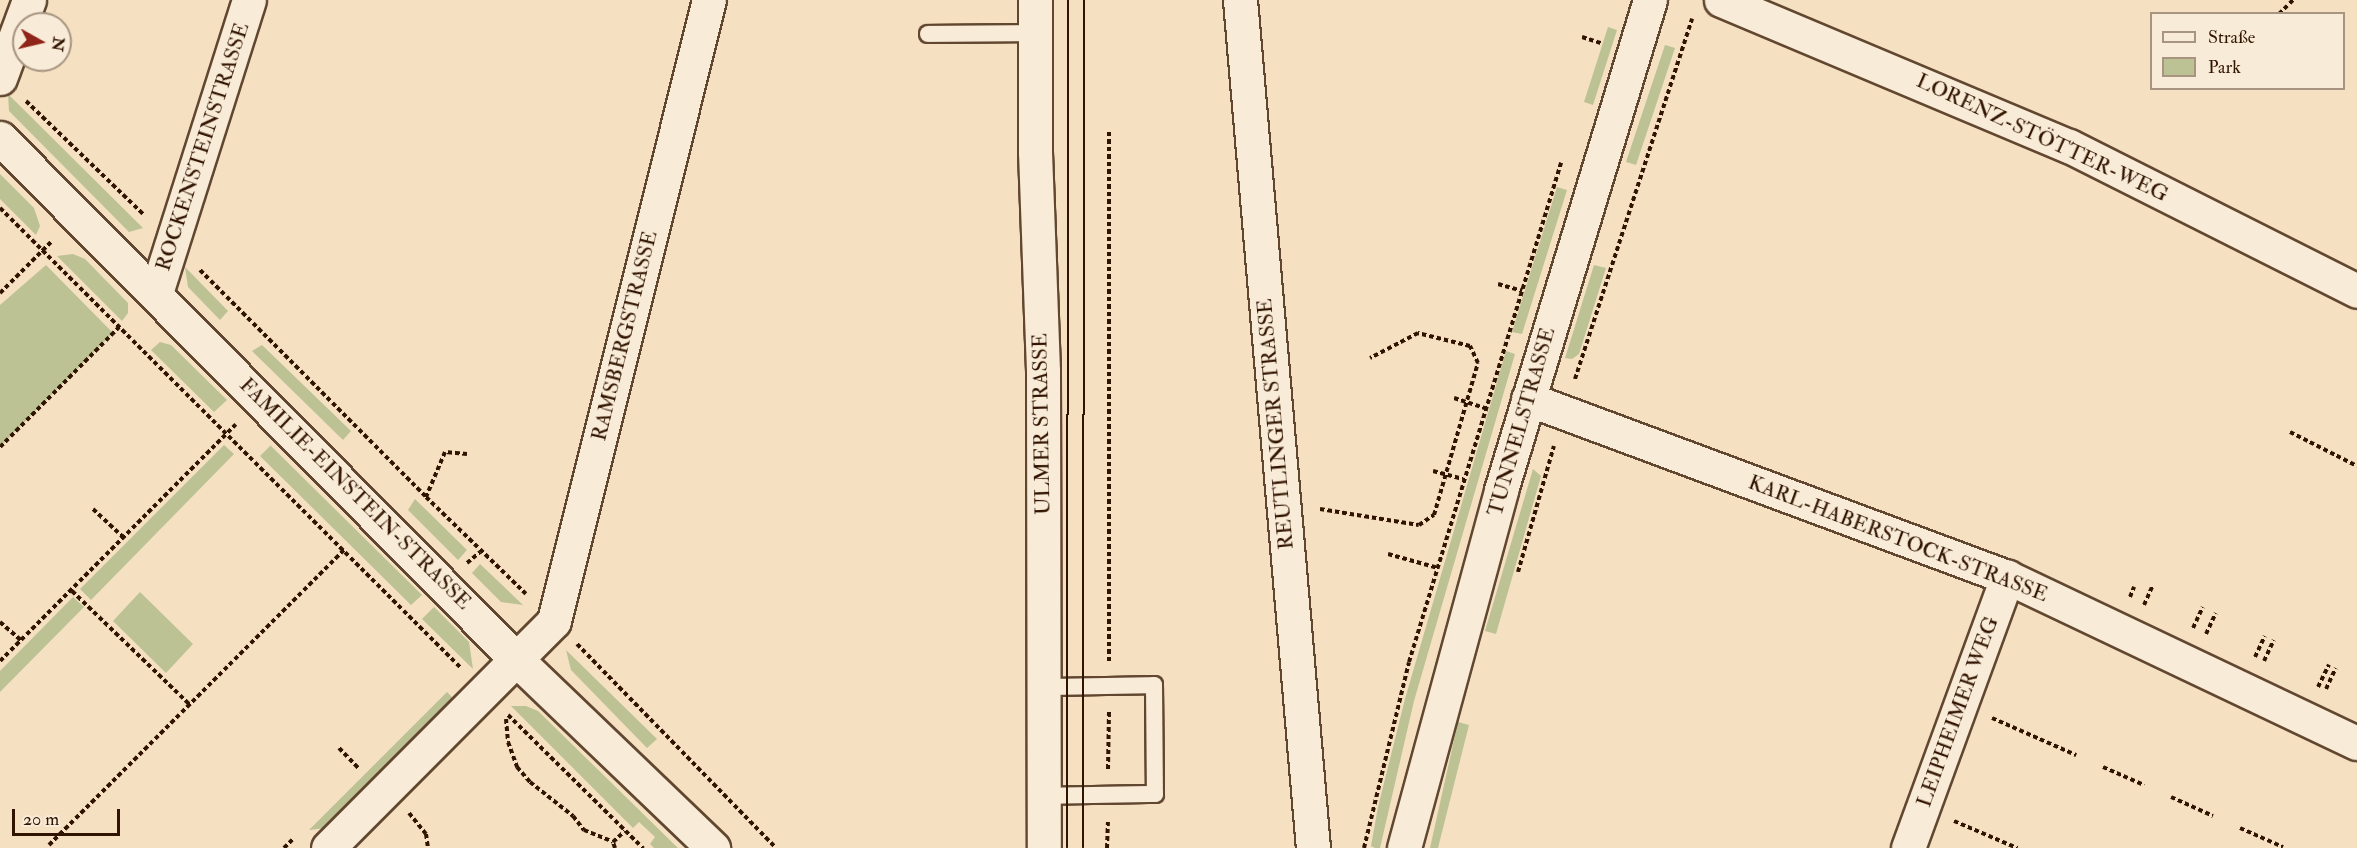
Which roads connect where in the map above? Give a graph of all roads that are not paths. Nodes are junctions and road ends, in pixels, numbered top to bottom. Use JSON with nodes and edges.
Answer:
{"nodes":[{"id":1,"x":29,"y":0,"type":"edge"},
{"id":2,"x":249,"y":0,"type":"edge"},
{"id":3,"x":709,"y":0,"type":"edge"},
{"id":4,"x":1035,"y":0,"type":"edge"},
{"id":5,"x":1240,"y":0,"type":"edge"},
{"id":6,"x":1650,"y":0,"type":"edge"},
{"id":7,"x":1721,"y":0,"type":"edge"},
{"id":8,"x":1035,"y":33,"type":"junction"},
{"id":9,"x":928,"y":34,"type":"dead end"},
{"id":10,"x":1,"y":77,"type":"edge"},
{"id":11,"x":0,"y":138,"type":"edge"},
{"id":12,"x":2357,"y":291,"type":"edge"},
{"id":13,"x":156,"y":293,"type":"junction"},
{"id":14,"x":1528,"y":399,"type":"junction"},
{"id":15,"x":2007,"y":577,"type":"junction"},
{"id":16,"x":517,"y":660,"type":"junction"},
{"id":17,"x":1044,"y":687,"type":"junction"},
{"id":18,"x":2357,"y":743,"type":"edge"},
{"id":19,"x":1044,"y":796,"type":"junction"},
{"id":20,"x":328,"y":848,"type":"edge"},
{"id":21,"x":713,"y":848,"type":"edge"},
{"id":22,"x":1044,"y":848,"type":"edge"},
{"id":23,"x":1313,"y":848,"type":"edge"},
{"id":24,"x":1404,"y":848,"type":"edge"},
{"id":25,"x":1908,"y":848,"type":"edge"}],
"edges":[{"from":1,"to":10,"type":"street"},
{"from":2,"to":13,"type":"street","name":"ROCKENSTEINSTRASSE"},
{"from":3,"to":16,"type":"street","name":"RAMSBERGSTRASSE"},
{"from":4,"to":8,"type":"street","name":"ULMER STRASSE"},
{"from":5,"to":23,"type":"street","name":"REUTLINGER STRASSE"},
{"from":6,"to":14,"type":"street","name":"TUNNELSTRASSE"},
{"from":7,"to":12,"type":"street","name":"LORENZ-STÖTTER-WEG"},
{"from":8,"to":9,"type":"lane"},
{"from":8,"to":17,"type":"street","name":"ULMER STRASSE"},
{"from":11,"to":13,"type":"street","name":"FAMILIE-EINSTEIN-STRASSE"},
{"from":13,"to":16,"type":"street","name":"FAMILIE-EINSTEIN-STRASSE"},
{"from":14,"to":15,"type":"street","name":"KARL-HABERSTOCK-STRASSE"},
{"from":14,"to":24,"type":"street","name":"TUNNELSTRASSE"},
{"from":15,"to":18,"type":"street","name":"KARL-HABERSTOCK-STRASSE"},
{"from":15,"to":25,"type":"street","name":"LEIPHEIMER WEG"},
{"from":16,"to":20,"type":"street","name":"RAMSBERGSTRASSE"},
{"from":16,"to":21,"type":"street","name":"FAMILIE-EINSTEIN-STRASSE"},
{"from":17,"to":19,"type":"street","name":"ULMER STRASSE"},
{"from":17,"to":19,"type":"lane"},
{"from":19,"to":22,"type":"street","name":"ULMER STRASSE"}]}
